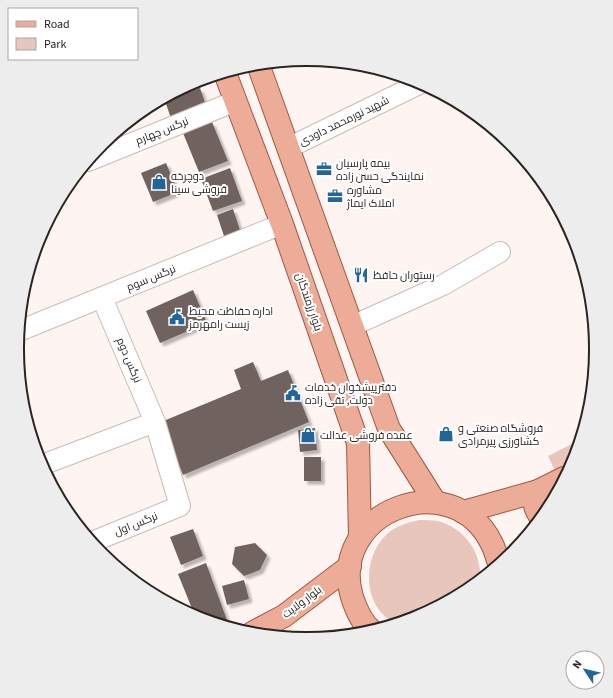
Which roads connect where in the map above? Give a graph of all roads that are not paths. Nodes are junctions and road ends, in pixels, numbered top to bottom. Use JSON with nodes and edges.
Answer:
{"nodes":[{"id":1,"x":260,"y":71,"type":"edge"},
{"id":2,"x":227,"y":78,"type":"edge"},
{"id":3,"x":413,"y":87,"type":"edge"},
{"id":4,"x":236,"y":101,"type":"junction"},
{"id":5,"x":288,"y":148,"type":"junction"},
{"id":6,"x":101,"y":156,"type":"edge"},
{"id":7,"x":282,"y":224,"type":"junction"},
{"id":8,"x":500,"y":252,"type":"dead end"},
{"id":9,"x":102,"y":298,"type":"junction"},
{"id":10,"x":352,"y":326,"type":"junction"},
{"id":11,"x":25,"y":329,"type":"edge"},
{"id":12,"x":385,"y":419,"type":"junction"},
{"id":13,"x":155,"y":422,"type":"junction"},
{"id":14,"x":354,"y":429,"type":"junction"},
{"id":15,"x":48,"y":463,"type":"edge"},
{"id":16,"x":555,"y":482,"type":"edge"},
{"id":17,"x":538,"y":491,"type":"junction"},
{"id":18,"x":435,"y":502,"type":"junction"},
{"id":19,"x":180,"y":506,"type":"joint"},
{"id":20,"x":463,"y":512,"type":"junction"},
{"id":21,"x":537,"y":512,"type":"edge"},
{"id":22,"x":360,"y":538,"type":"junction"},
{"id":23,"x":98,"y":539,"type":"edge"},
{"id":24,"x":497,"y":558,"type":"edge"},
{"id":25,"x":350,"y":566,"type":"junction"},
{"id":26,"x":367,"y":625,"type":"edge"},
{"id":27,"x":262,"y":628,"type":"edge"}],
"edges":[{"from":1,"to":5,"type":"main road"},
{"from":2,"to":4,"type":"main road","name":"بلوار رزمندگان"},
{"from":3,"to":5,"type":"street","name":"شهید نورمحمد داودی"},
{"from":4,"to":6,"type":"street","name":"نرگس چهارم"},
{"from":4,"to":7,"type":"main road","name":"بلوار رزمندگان"},
{"from":5,"to":10,"type":"main road"},
{"from":7,"to":9,"type":"street","name":"نرگس سوم"},
{"from":7,"to":14,"type":"main road","name":"بلوار رزمندگان"},
{"from":8,"to":10,"type":"street"},
{"from":9,"to":11,"type":"street","name":"نرگس سوم"},
{"from":9,"to":13,"type":"street","name":"نرگس دوم"},
{"from":10,"to":12,"type":"main road"},
{"from":12,"to":14,"type":"main road"},
{"from":12,"to":18,"type":"main road"},
{"from":13,"to":15,"type":"street"},
{"from":13,"to":19,"type":"street","name":"نرگس دوم"},
{"from":14,"to":22,"type":"main road","name":"بلوار رزمندگان"},
{"from":16,"to":17,"type":"main road"},
{"from":17,"to":20,"type":"main road"},
{"from":17,"to":21,"type":"main road"},
{"from":18,"to":20,"type":"main road"},
{"from":18,"to":22,"type":"main road"},
{"from":19,"to":23,"type":"street","name":"نرگس اول"},
{"from":20,"to":24,"type":"main road"},
{"from":22,"to":25,"type":"main road"},
{"from":25,"to":26,"type":"main road"},
{"from":25,"to":27,"type":"main road","name":"بلوار ولایت"}]}
